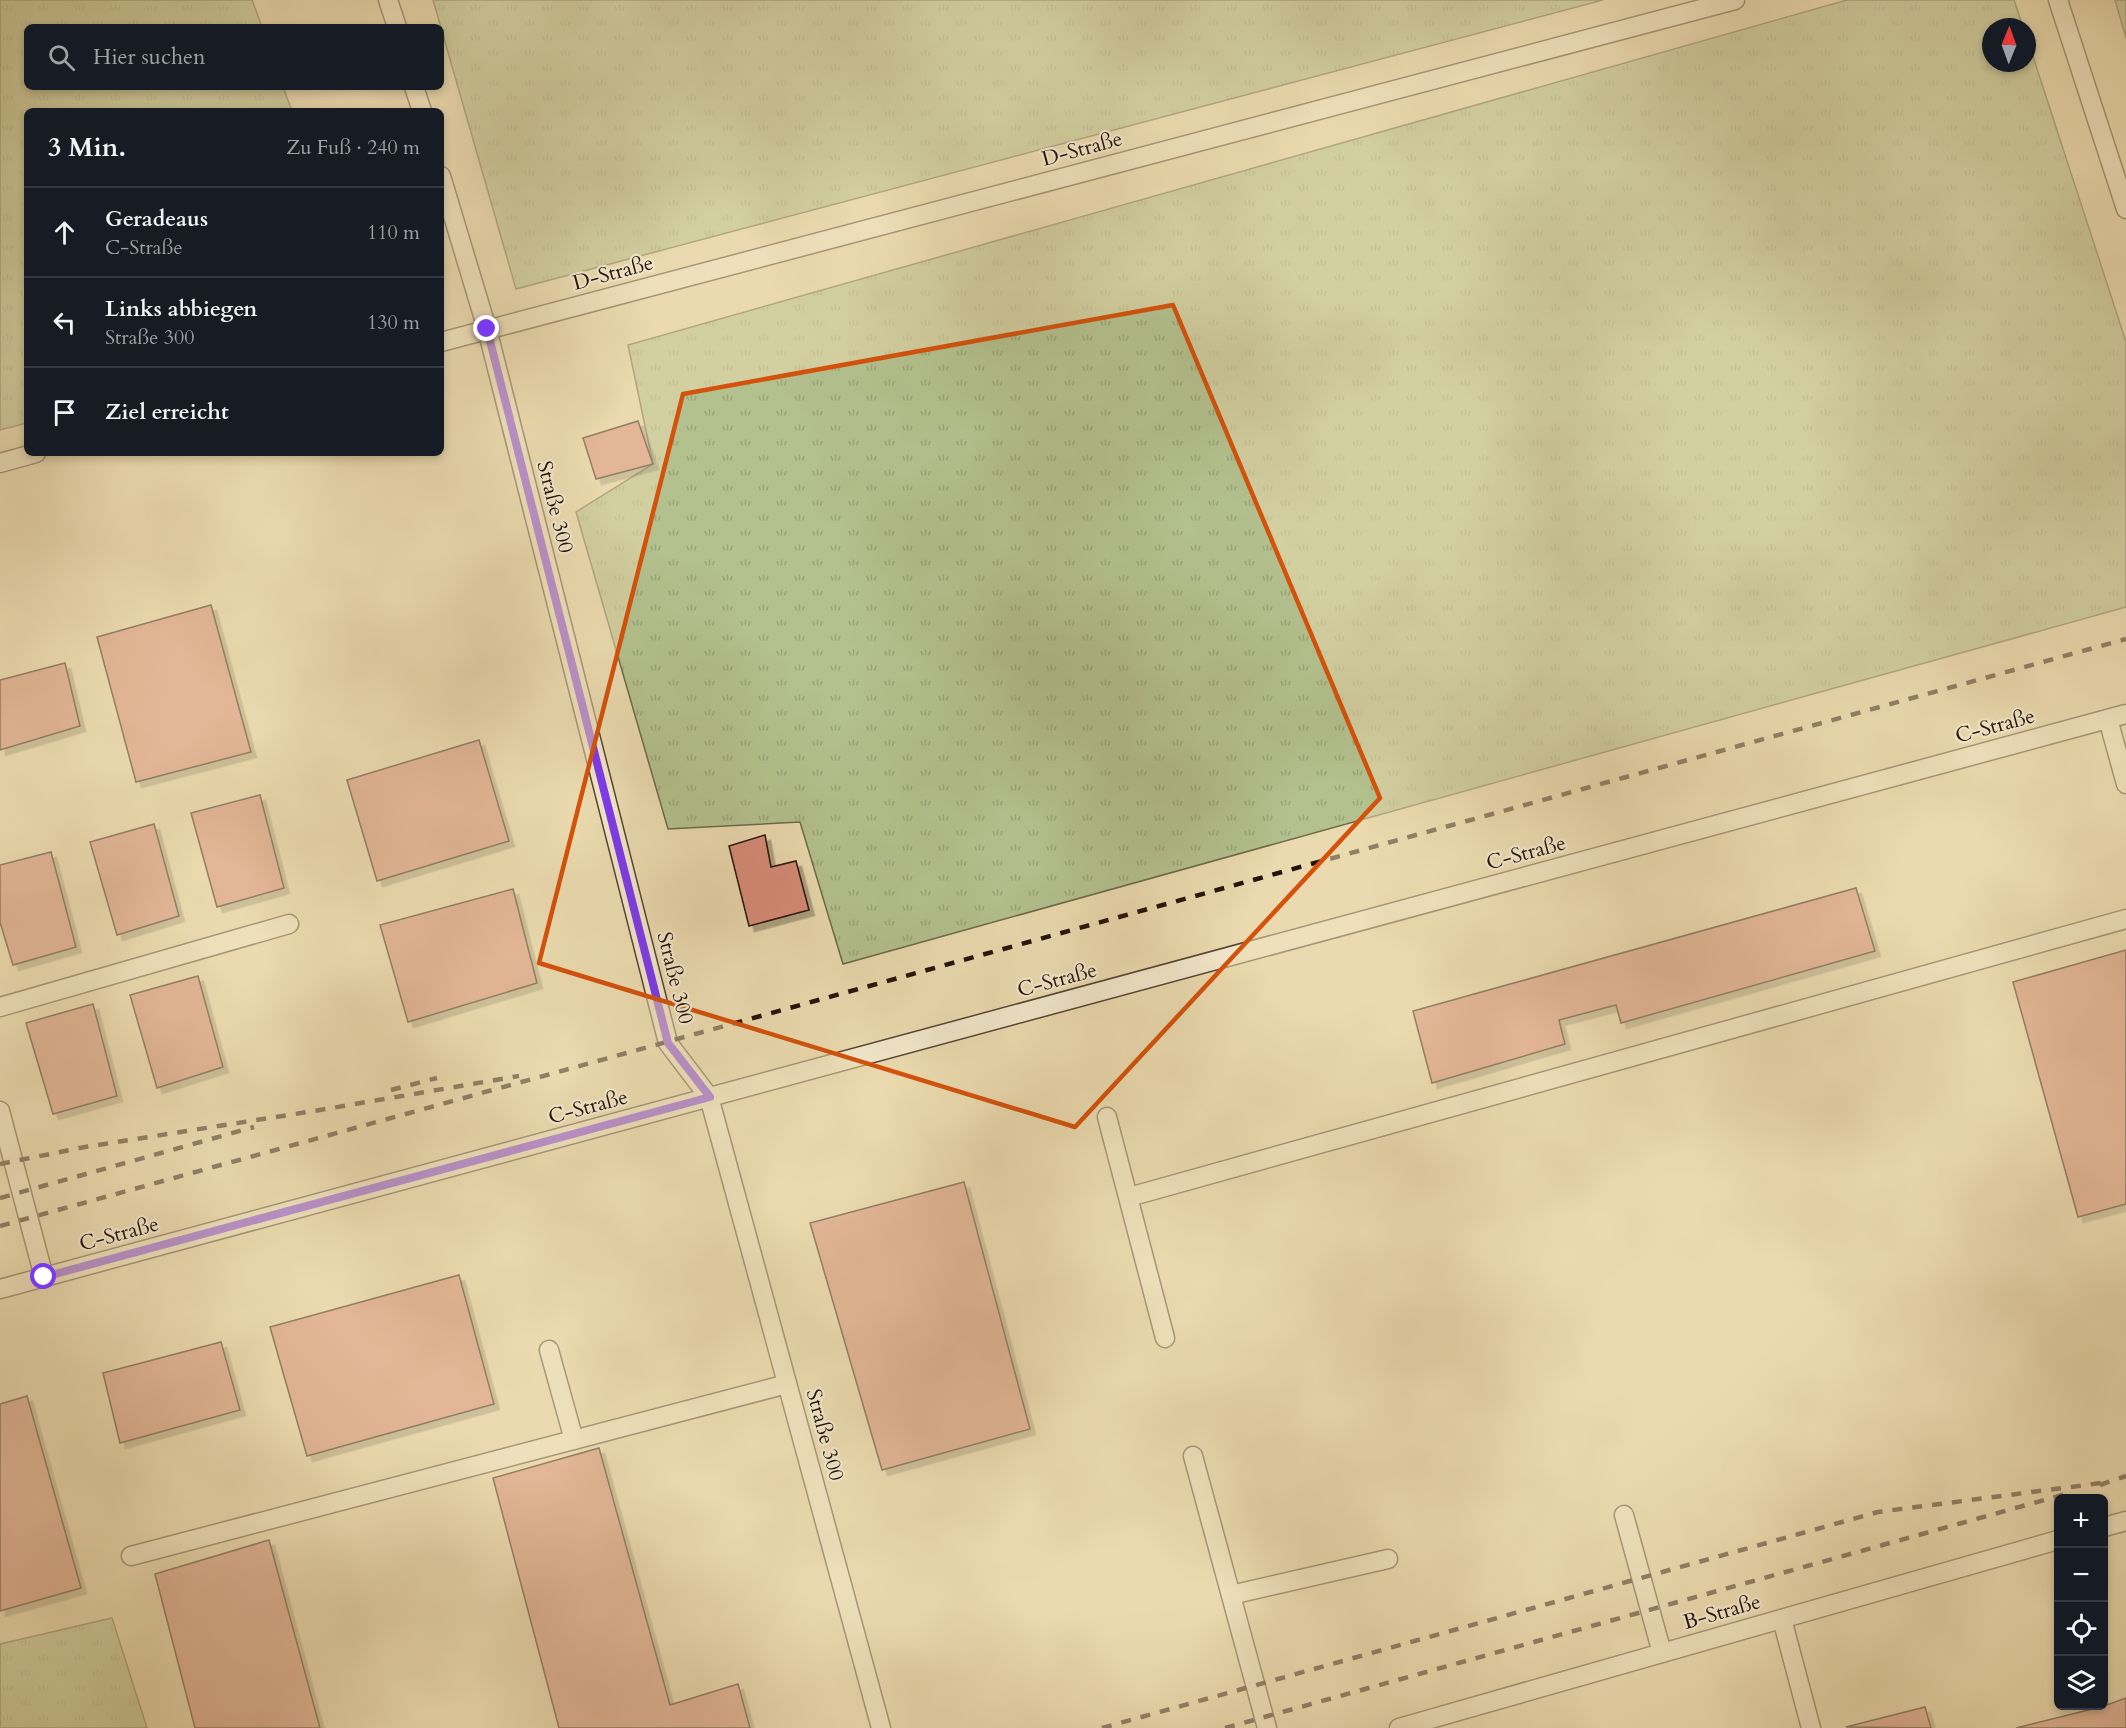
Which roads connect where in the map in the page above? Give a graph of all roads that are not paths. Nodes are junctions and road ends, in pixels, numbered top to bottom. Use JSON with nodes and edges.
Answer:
{"nodes":[{"id":1,"x":388,"y":0,"type":"edge"},
{"id":2,"x":1736,"y":0,"type":"edge"},
{"id":3,"x":2058,"y":0,"type":"edge"},
{"id":4,"x":396,"y":24,"type":"edge"},
{"id":5,"x":415,"y":90,"type":"edge"},
{"id":6,"x":421,"y":108,"type":"edge"},
{"id":7,"x":444,"y":186,"type":"edge"},
{"id":8,"x":2126,"y":209,"type":"edge"},
{"id":9,"x":487,"y":329,"type":"junction"},
{"id":10,"x":444,"y":341,"type":"edge"},
{"id":11,"x":25,"y":456,"type":"edge"},
{"id":12,"x":0,"y":463,"type":"edge"},
{"id":13,"x":2126,"y":714,"type":"edge"},
{"id":14,"x":2108,"y":719,"type":"junction"},
{"id":15,"x":2126,"y":784,"type":"edge"},
{"id":16,"x":2126,"y":919,"type":"edge"},
{"id":17,"x":289,"y":924,"type":"dead end"},
{"id":18,"x":0,"y":1006,"type":"edge"},
{"id":19,"x":710,"y":1097,"type":"junction"},
{"id":20,"x":0,"y":1111,"type":"edge"},
{"id":21,"x":1107,"y":1117,"type":"dead end"},
{"id":22,"x":1129,"y":1197,"type":"junction"},
{"id":23,"x":44,"y":1277,"type":"junction"},
{"id":24,"x":0,"y":1289,"type":"edge"},
{"id":25,"x":1165,"y":1338,"type":"dead end"},
{"id":26,"x":549,"y":1350,"type":"dead end"},
{"id":27,"x":788,"y":1384,"type":"junction"},
{"id":28,"x":574,"y":1440,"type":"junction"},
{"id":29,"x":1193,"y":1456,"type":"dead end"},
{"id":30,"x":1624,"y":1515,"type":"dead end"},
{"id":31,"x":2126,"y":1521,"type":"edge"},
{"id":32,"x":2108,"y":1526,"type":"edge"},
{"id":33,"x":2054,"y":1541,"type":"edge"},
{"id":34,"x":131,"y":1556,"type":"dead end"},
{"id":35,"x":1388,"y":1559,"type":"dead end"},
{"id":36,"x":1231,"y":1595,"type":"junction"},
{"id":37,"x":1782,"y":1618,"type":"junction"},
{"id":38,"x":1662,"y":1653,"type":"junction"},
{"id":39,"x":881,"y":1728,"type":"edge"},
{"id":40,"x":1267,"y":1728,"type":"edge"},
{"id":41,"x":1399,"y":1728,"type":"edge"},
{"id":42,"x":1811,"y":1728,"type":"edge"}],
"edges":[{"from":1,"to":4,"type":"lane"},
{"from":2,"to":9,"type":"lane","name":"D-Straße"},
{"from":3,"to":8,"type":"lane"},
{"from":5,"to":6,"type":"lane"},
{"from":7,"to":9,"type":"lane","name":"Straße 300"},
{"from":9,"to":10,"type":"lane","name":"D-Straße"},
{"from":9,"to":19,"type":"lane","name":"Straße 300"},
{"from":11,"to":12,"type":"lane"},
{"from":13,"to":14,"type":"lane","name":"C-Straße"},
{"from":14,"to":15,"type":"lane"},
{"from":14,"to":19,"type":"lane","name":"C-Straße"},
{"from":16,"to":22,"type":"lane"},
{"from":17,"to":18,"type":"lane"},
{"from":19,"to":23,"type":"lane","name":"C-Straße"},
{"from":19,"to":27,"type":"lane","name":"Straße 300"},
{"from":20,"to":23,"type":"lane"},
{"from":21,"to":22,"type":"lane"},
{"from":22,"to":25,"type":"lane"},
{"from":23,"to":24,"type":"lane","name":"C-Straße"},
{"from":26,"to":28,"type":"lane"},
{"from":27,"to":28,"type":"lane"},
{"from":27,"to":39,"type":"lane","name":"Straße 300"},
{"from":28,"to":34,"type":"lane"},
{"from":29,"to":36,"type":"lane"},
{"from":30,"to":38,"type":"lane"},
{"from":31,"to":32,"type":"lane"},
{"from":33,"to":37,"type":"lane","name":"B-Straße"},
{"from":35,"to":36,"type":"lane"},
{"from":36,"to":40,"type":"lane"},
{"from":37,"to":38,"type":"lane","name":"B-Straße"},
{"from":37,"to":42,"type":"lane"},
{"from":38,"to":41,"type":"lane","name":"B-Straße"}]}
